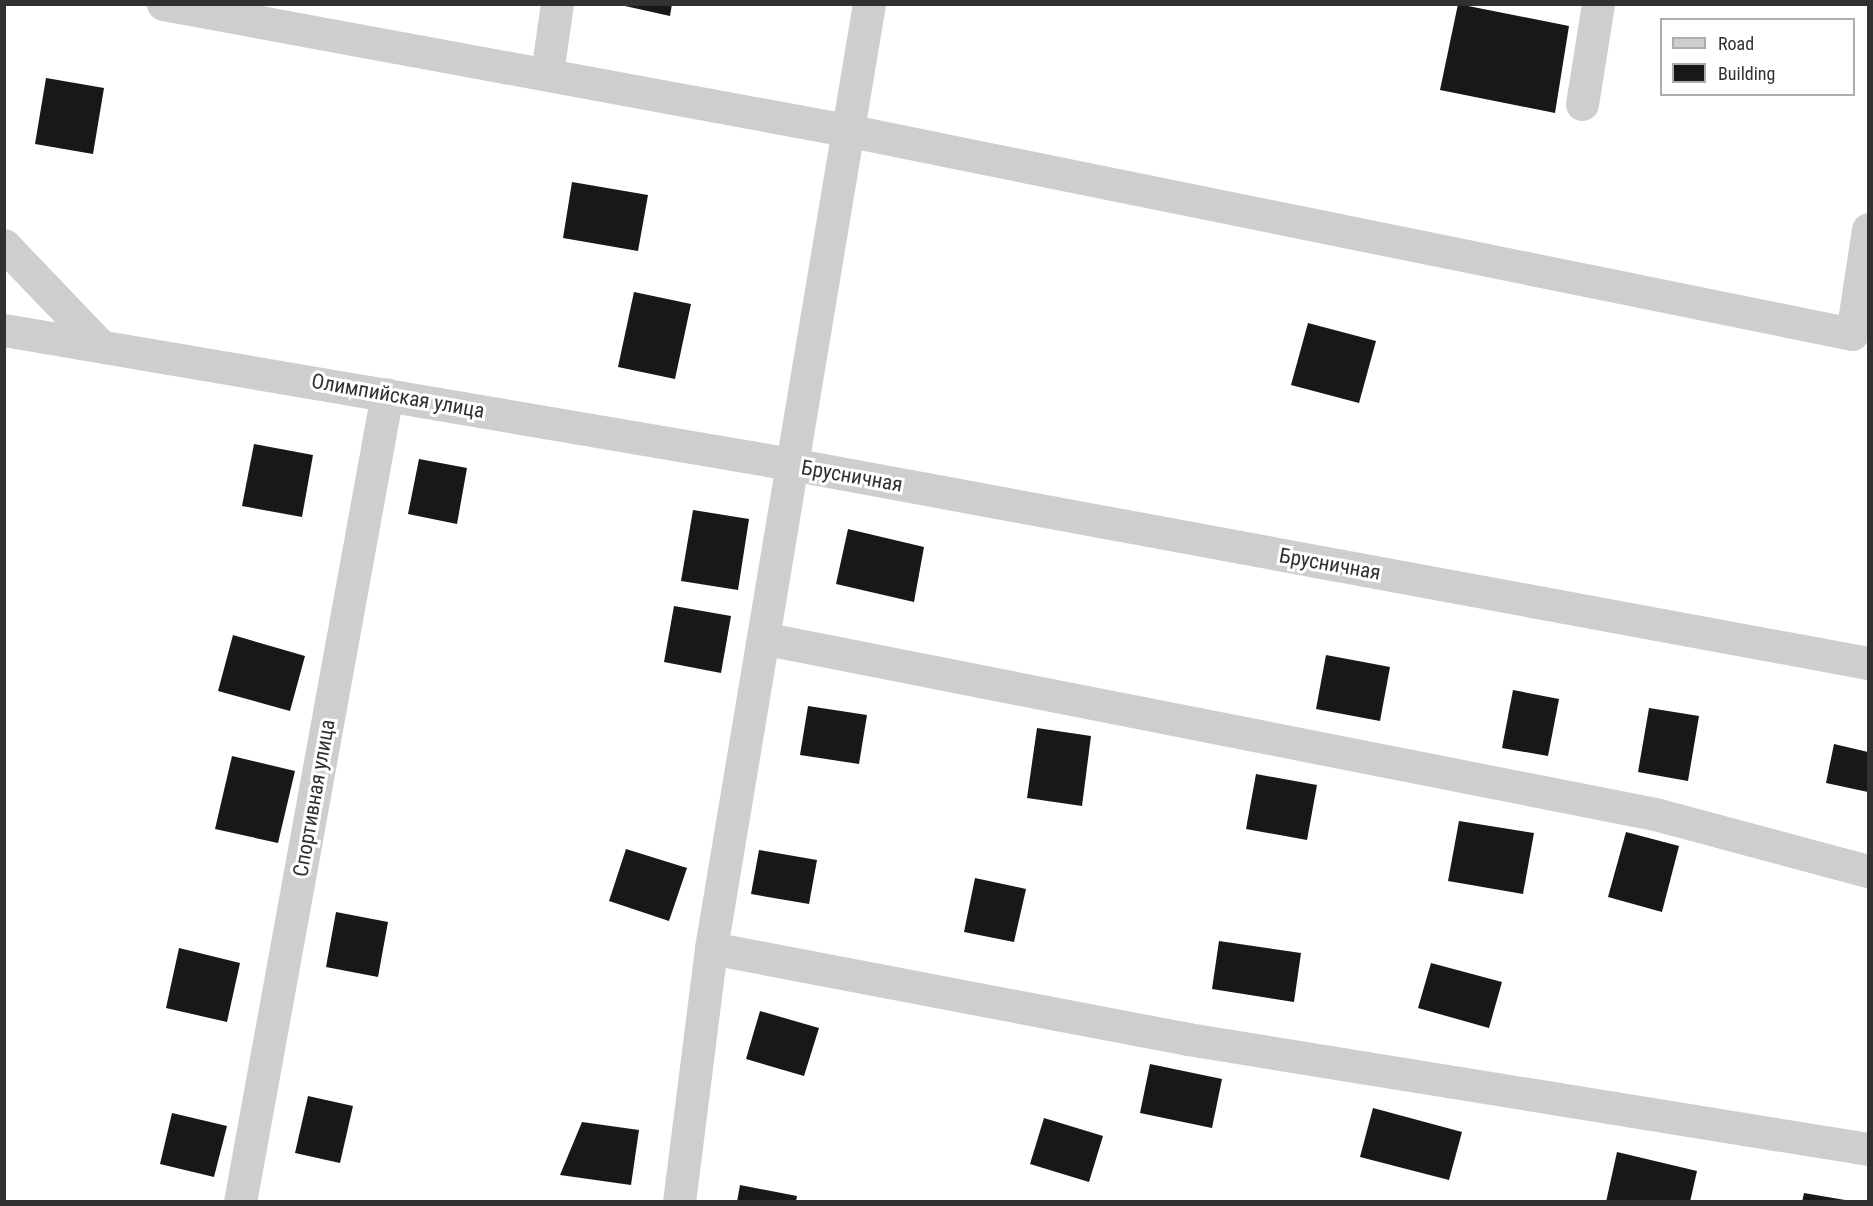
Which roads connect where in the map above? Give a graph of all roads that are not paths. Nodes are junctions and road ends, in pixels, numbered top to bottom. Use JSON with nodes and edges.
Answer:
{"nodes":[{"id":1,"x":163,"y":4,"type":"edge"},
{"id":2,"x":557,"y":4,"type":"edge"},
{"id":3,"x":869,"y":4,"type":"edge"},
{"id":4,"x":1598,"y":4,"type":"edge"},
{"id":5,"x":547,"y":73,"type":"junction"},
{"id":6,"x":1582,"y":104,"type":"dead end"},
{"id":7,"x":846,"y":130,"type":"junction"},
{"id":8,"x":1869,"y":229,"type":"edge"},
{"id":9,"x":4,"y":245,"type":"edge"},
{"id":10,"x":4,"y":330,"type":"edge"},
{"id":11,"x":101,"y":346,"type":"junction"},
{"id":12,"x":387,"y":394,"type":"junction"},
{"id":13,"x":791,"y":464,"type":"junction"},
{"id":14,"x":767,"y":639,"type":"junction"},
{"id":15,"x":1869,"y":663,"type":"edge"},
{"id":16,"x":1869,"y":871,"type":"edge"},
{"id":17,"x":711,"y":948,"type":"junction"},
{"id":18,"x":1869,"y":1149,"type":"edge"},
{"id":19,"x":240,"y":1202,"type":"edge"},
{"id":20,"x":679,"y":1202,"type":"edge"}],
"edges":[{"from":1,"to":5,"type":"street"},
{"from":2,"to":5,"type":"street"},
{"from":3,"to":7,"type":"street"},
{"from":4,"to":6,"type":"street"},
{"from":5,"to":7,"type":"street"},
{"from":7,"to":8,"type":"street"},
{"from":7,"to":13,"type":"street"},
{"from":9,"to":11,"type":"street"},
{"from":10,"to":11,"type":"street","name":"Олимпийская улица"},
{"from":11,"to":12,"type":"street","name":"Олимпийская улица"},
{"from":12,"to":13,"type":"street","name":"Олимпийская улица"},
{"from":12,"to":19,"type":"street","name":"Спортивная улица"},
{"from":13,"to":14,"type":"street"},
{"from":13,"to":15,"type":"street","name":"Брусничная"},
{"from":14,"to":16,"type":"street"},
{"from":14,"to":17,"type":"street"},
{"from":17,"to":18,"type":"street"},
{"from":17,"to":20,"type":"street"}]}
